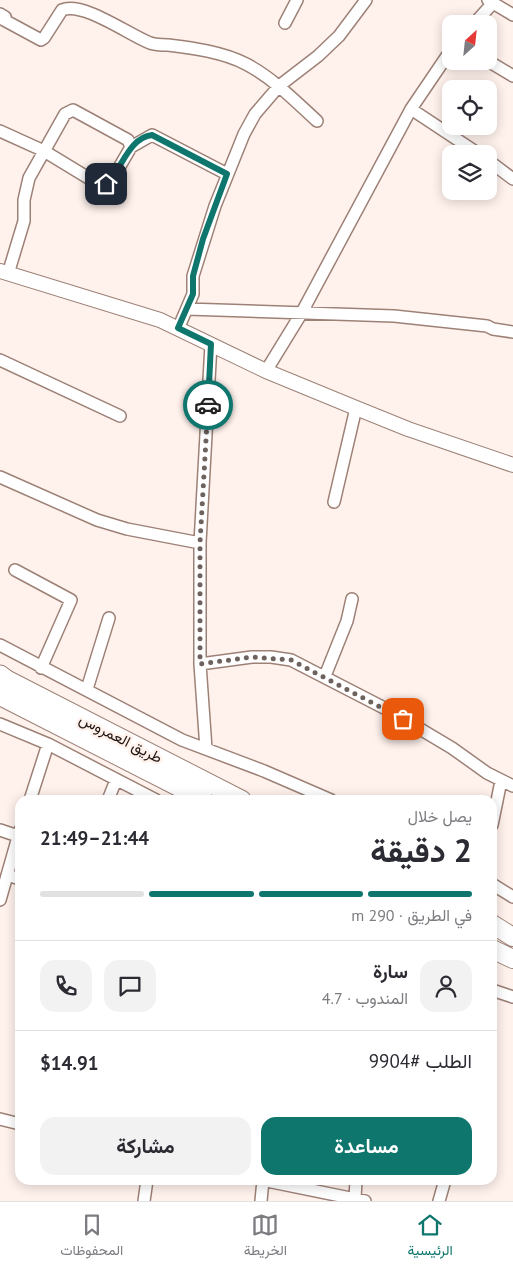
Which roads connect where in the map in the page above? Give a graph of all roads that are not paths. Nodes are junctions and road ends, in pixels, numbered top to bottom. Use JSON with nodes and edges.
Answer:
{"nodes":[{"id":1,"x":297,"y":0,"type":"edge"},
{"id":2,"x":366,"y":0,"type":"edge"},
{"id":3,"x":490,"y":2,"type":"edge"},
{"id":4,"x":0,"y":14,"type":"edge"},
{"id":5,"x":481,"y":15,"type":"edge"},
{"id":6,"x":513,"y":16,"type":"edge"},
{"id":7,"x":285,"y":23,"type":"dead end"},
{"id":8,"x":442,"y":63,"type":"edge"},
{"id":9,"x":498,"y":67,"type":"edge"},
{"id":10,"x":513,"y":76,"type":"edge"},
{"id":11,"x":279,"y":86,"type":"junction"},
{"id":12,"x":411,"y":109,"type":"junction"},
{"id":13,"x":317,"y":121,"type":"dead end"},
{"id":14,"x":0,"y":131,"type":"edge"},
{"id":15,"x":465,"y":145,"type":"edge"},
{"id":16,"x":131,"y":147,"type":"junction"},
{"id":17,"x":44,"y":151,"type":"junction"},
{"id":18,"x":497,"y":167,"type":"edge"},
{"id":19,"x":227,"y":174,"type":"junction"},
{"id":20,"x":513,"y":179,"type":"edge"},
{"id":21,"x":4,"y":273,"type":"edge"},
{"id":22,"x":187,"y":309,"type":"junction"},
{"id":23,"x":301,"y":314,"type":"junction"},
{"id":24,"x":178,"y":328,"type":"junction"},
{"id":25,"x":513,"y":332,"type":"edge"},
{"id":26,"x":211,"y":344,"type":"junction"},
{"id":27,"x":0,"y":360,"type":"edge"},
{"id":28,"x":266,"y":371,"type":"junction"},
{"id":29,"x":356,"y":408,"type":"junction"},
{"id":30,"x":120,"y":416,"type":"dead end"},
{"id":31,"x":513,"y":465,"type":"edge"},
{"id":32,"x":0,"y":477,"type":"edge"},
{"id":33,"x":334,"y":502,"type":"dead end"},
{"id":34,"x":200,"y":543,"type":"junction"},
{"id":35,"x":15,"y":570,"type":"dead end"},
{"id":36,"x":352,"y":598,"type":"dead end"},
{"id":37,"x":109,"y":618,"type":"dead end"},
{"id":38,"x":0,"y":645,"type":"edge"},
{"id":39,"x":200,"y":664,"type":"junction"},
{"id":40,"x":42,"y":668,"type":"junction"},
{"id":41,"x":325,"y":676,"type":"junction"},
{"id":42,"x":1,"y":686,"type":"edge"},
{"id":43,"x":87,"y":689,"type":"junction"},
{"id":44,"x":0,"y":724,"type":"edge"},
{"id":45,"x":48,"y":744,"type":"junction"},
{"id":46,"x":206,"y":749,"type":"junction"},
{"id":47,"x":116,"y":780,"type":"junction"},
{"id":48,"x":501,"y":781,"type":"junction"},
{"id":49,"x":513,"y":786,"type":"edge"},
{"id":50,"x":32,"y":795,"type":"edge"},
{"id":51,"x":110,"y":795,"type":"edge"},
{"id":52,"x":146,"y":795,"type":"edge"},
{"id":53,"x":195,"y":795,"type":"edge"},
{"id":54,"x":231,"y":795,"type":"edge"},
{"id":55,"x":319,"y":795,"type":"edge"},
{"id":56,"x":497,"y":801,"type":"edge"},
{"id":57,"x":0,"y":830,"type":"edge"},
{"id":58,"x":15,"y":832,"type":"edge"},
{"id":59,"x":15,"y":847,"type":"edge"},
{"id":60,"x":7,"y":875,"type":"junction"},
{"id":61,"x":15,"y":877,"type":"edge"},
{"id":62,"x":497,"y":887,"type":"edge"},
{"id":63,"x":513,"y":897,"type":"edge"},
{"id":64,"x":0,"y":900,"type":"edge"},
{"id":65,"x":497,"y":929,"type":"edge"},
{"id":66,"x":513,"y":937,"type":"edge"},
{"id":67,"x":497,"y":953,"type":"edge"},
{"id":68,"x":513,"y":960,"type":"edge"},
{"id":69,"x":497,"y":992,"type":"edge"},
{"id":70,"x":513,"y":997,"type":"edge"},
{"id":71,"x":0,"y":1119,"type":"edge"},
{"id":72,"x":15,"y":1123,"type":"edge"},
{"id":73,"x":147,"y":1185,"type":"edge"},
{"id":74,"x":263,"y":1185,"type":"edge"},
{"id":75,"x":288,"y":1185,"type":"edge"},
{"id":76,"x":357,"y":1185,"type":"edge"},
{"id":77,"x":444,"y":1185,"type":"edge"},
{"id":78,"x":361,"y":1200,"type":"edge"},
{"id":79,"x":144,"y":1201,"type":"edge"},
{"id":80,"x":261,"y":1201,"type":"edge"},
{"id":81,"x":439,"y":1201,"type":"edge"}],
"edges":[{"from":1,"to":7,"type":"street"},
{"from":2,"to":11,"type":"street"},
{"from":3,"to":5,"type":"street"},
{"from":3,"to":6,"type":"street"},
{"from":4,"to":11,"type":"street"},
{"from":8,"to":12,"type":"street"},
{"from":9,"to":10,"type":"street"},
{"from":11,"to":13,"type":"street"},
{"from":11,"to":19,"type":"street"},
{"from":12,"to":15,"type":"street"},
{"from":12,"to":23,"type":"street"},
{"from":14,"to":17,"type":"street"},
{"from":16,"to":17,"type":"street"},
{"from":16,"to":17,"type":"street"},
{"from":16,"to":19,"type":"street"},
{"from":17,"to":21,"type":"street"},
{"from":18,"to":20,"type":"street"},
{"from":19,"to":22,"type":"street"},
{"from":21,"to":24,"type":"street"},
{"from":22,"to":23,"type":"street"},
{"from":22,"to":24,"type":"street"},
{"from":23,"to":25,"type":"street"},
{"from":23,"to":28,"type":"street"},
{"from":24,"to":26,"type":"street"},
{"from":26,"to":28,"type":"street"},
{"from":26,"to":34,"type":"street"},
{"from":27,"to":30,"type":"street"},
{"from":28,"to":29,"type":"street"},
{"from":29,"to":31,"type":"street"},
{"from":29,"to":33,"type":"street"},
{"from":32,"to":34,"type":"street"},
{"from":34,"to":39,"type":"street"},
{"from":35,"to":40,"type":"street"},
{"from":36,"to":41,"type":"street"},
{"from":37,"to":43,"type":"street"},
{"from":38,"to":40,"type":"street"},
{"from":39,"to":41,"type":"street"},
{"from":39,"to":46,"type":"street"},
{"from":40,"to":43,"type":"street"},
{"from":41,"to":48,"type":"street"},
{"from":42,"to":53,"type":"main road","name":"طريق العمروس"},
{"from":42,"to":54,"type":"main road","name":"طريق العمروس"},
{"from":43,"to":46,"type":"street"},
{"from":44,"to":45,"type":"street"},
{"from":45,"to":47,"type":"street"},
{"from":45,"to":50,"type":"street"},
{"from":46,"to":55,"type":"street"},
{"from":47,"to":51,"type":"street"},
{"from":47,"to":52,"type":"street"},
{"from":48,"to":49,"type":"street"},
{"from":48,"to":56,"type":"street"},
{"from":57,"to":58,"type":"street"},
{"from":59,"to":60,"type":"street"},
{"from":60,"to":61,"type":"street"},
{"from":60,"to":64,"type":"street"},
{"from":62,"to":63,"type":"street"},
{"from":65,"to":66,"type":"main road"},
{"from":67,"to":68,"type":"main road"},
{"from":69,"to":70,"type":"street"},
{"from":71,"to":72,"type":"street"},
{"from":73,"to":79,"type":"street"},
{"from":74,"to":80,"type":"street"},
{"from":75,"to":78,"type":"street"},
{"from":76,"to":78,"type":"street"},
{"from":77,"to":81,"type":"street"}]}
